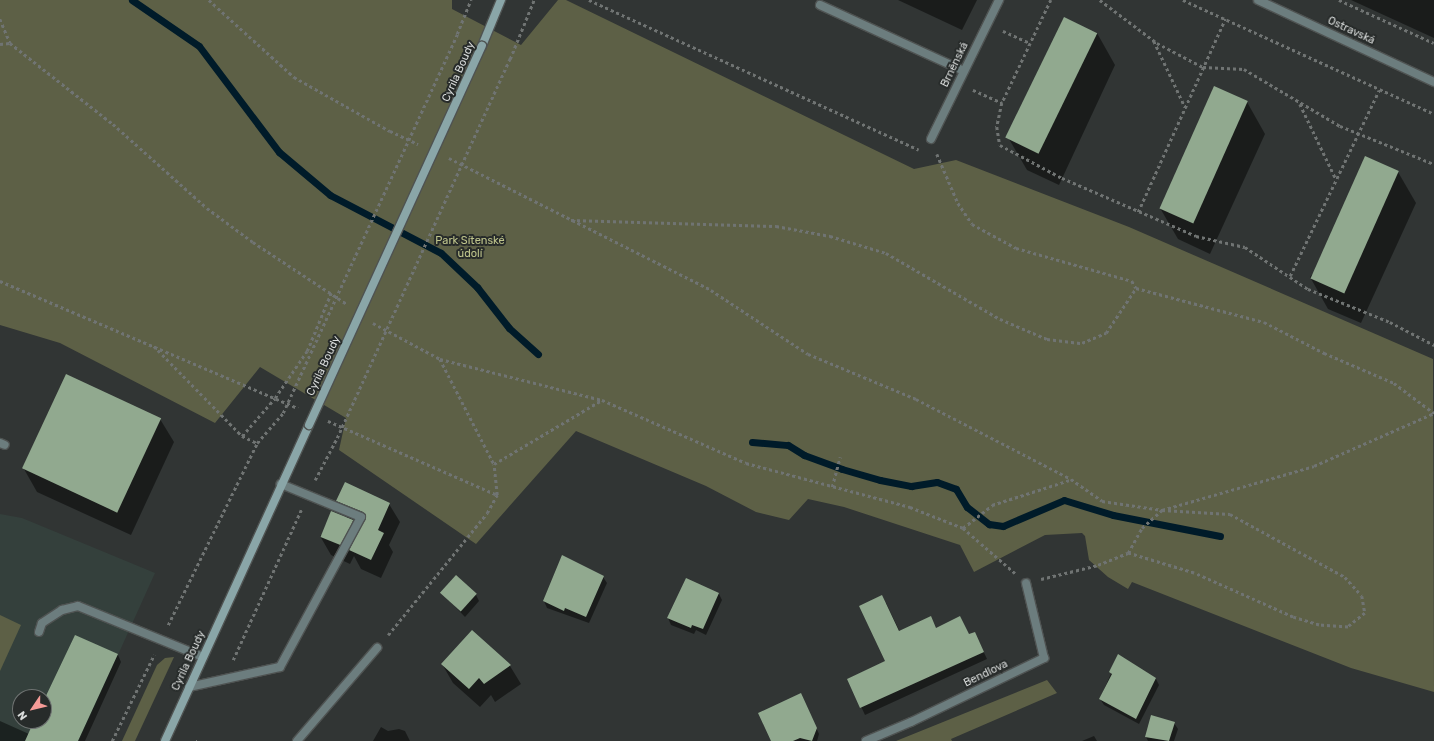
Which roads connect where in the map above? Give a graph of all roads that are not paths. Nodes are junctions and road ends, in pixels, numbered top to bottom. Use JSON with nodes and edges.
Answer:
{"nodes":[{"id":1,"x":501,"y":0,"type":"edge"},
{"id":2,"x":999,"y":0,"type":"edge"},
{"id":3,"x":1258,"y":0,"type":"edge"},
{"id":4,"x":820,"y":5,"type":"dead end"},
{"id":5,"x":964,"y":71,"type":"junction"},
{"id":6,"x":1434,"y":82,"type":"edge"},
{"id":7,"x":931,"y":139,"type":"road end"},
{"id":8,"x":281,"y":484,"type":"junction"},
{"id":9,"x":1026,"y":583,"type":"road end"},
{"id":10,"x":39,"y":632,"type":"dead end"},
{"id":11,"x":377,"y":648,"type":"road end"},
{"id":12,"x":203,"y":657,"type":"junction"},
{"id":13,"x":189,"y":687,"type":"junction"},
{"id":14,"x":165,"y":741,"type":"edge"},
{"id":15,"x":297,"y":741,"type":"edge"},
{"id":16,"x":866,"y":741,"type":"edge"}],
"edges":[{"from":1,"to":8,"type":"street","name":"Cyrila Boudy","bridge":true},
{"from":2,"to":5,"type":"street","name":"Brněnská"},
{"from":3,"to":6,"type":"street","name":"Ostravská"},
{"from":4,"to":5,"type":"street"},
{"from":5,"to":7,"type":"street","name":"Brněnská"},
{"from":8,"to":12,"type":"street","name":"Cyrila Boudy"},
{"from":8,"to":13,"type":"street"},
{"from":9,"to":16,"type":"street","name":"Bendlova"},
{"from":10,"to":12,"type":"street"},
{"from":11,"to":15,"type":"street"},
{"from":12,"to":13,"type":"street","name":"Cyrila Boudy"},
{"from":13,"to":14,"type":"street","name":"Cyrila Boudy"}]}
